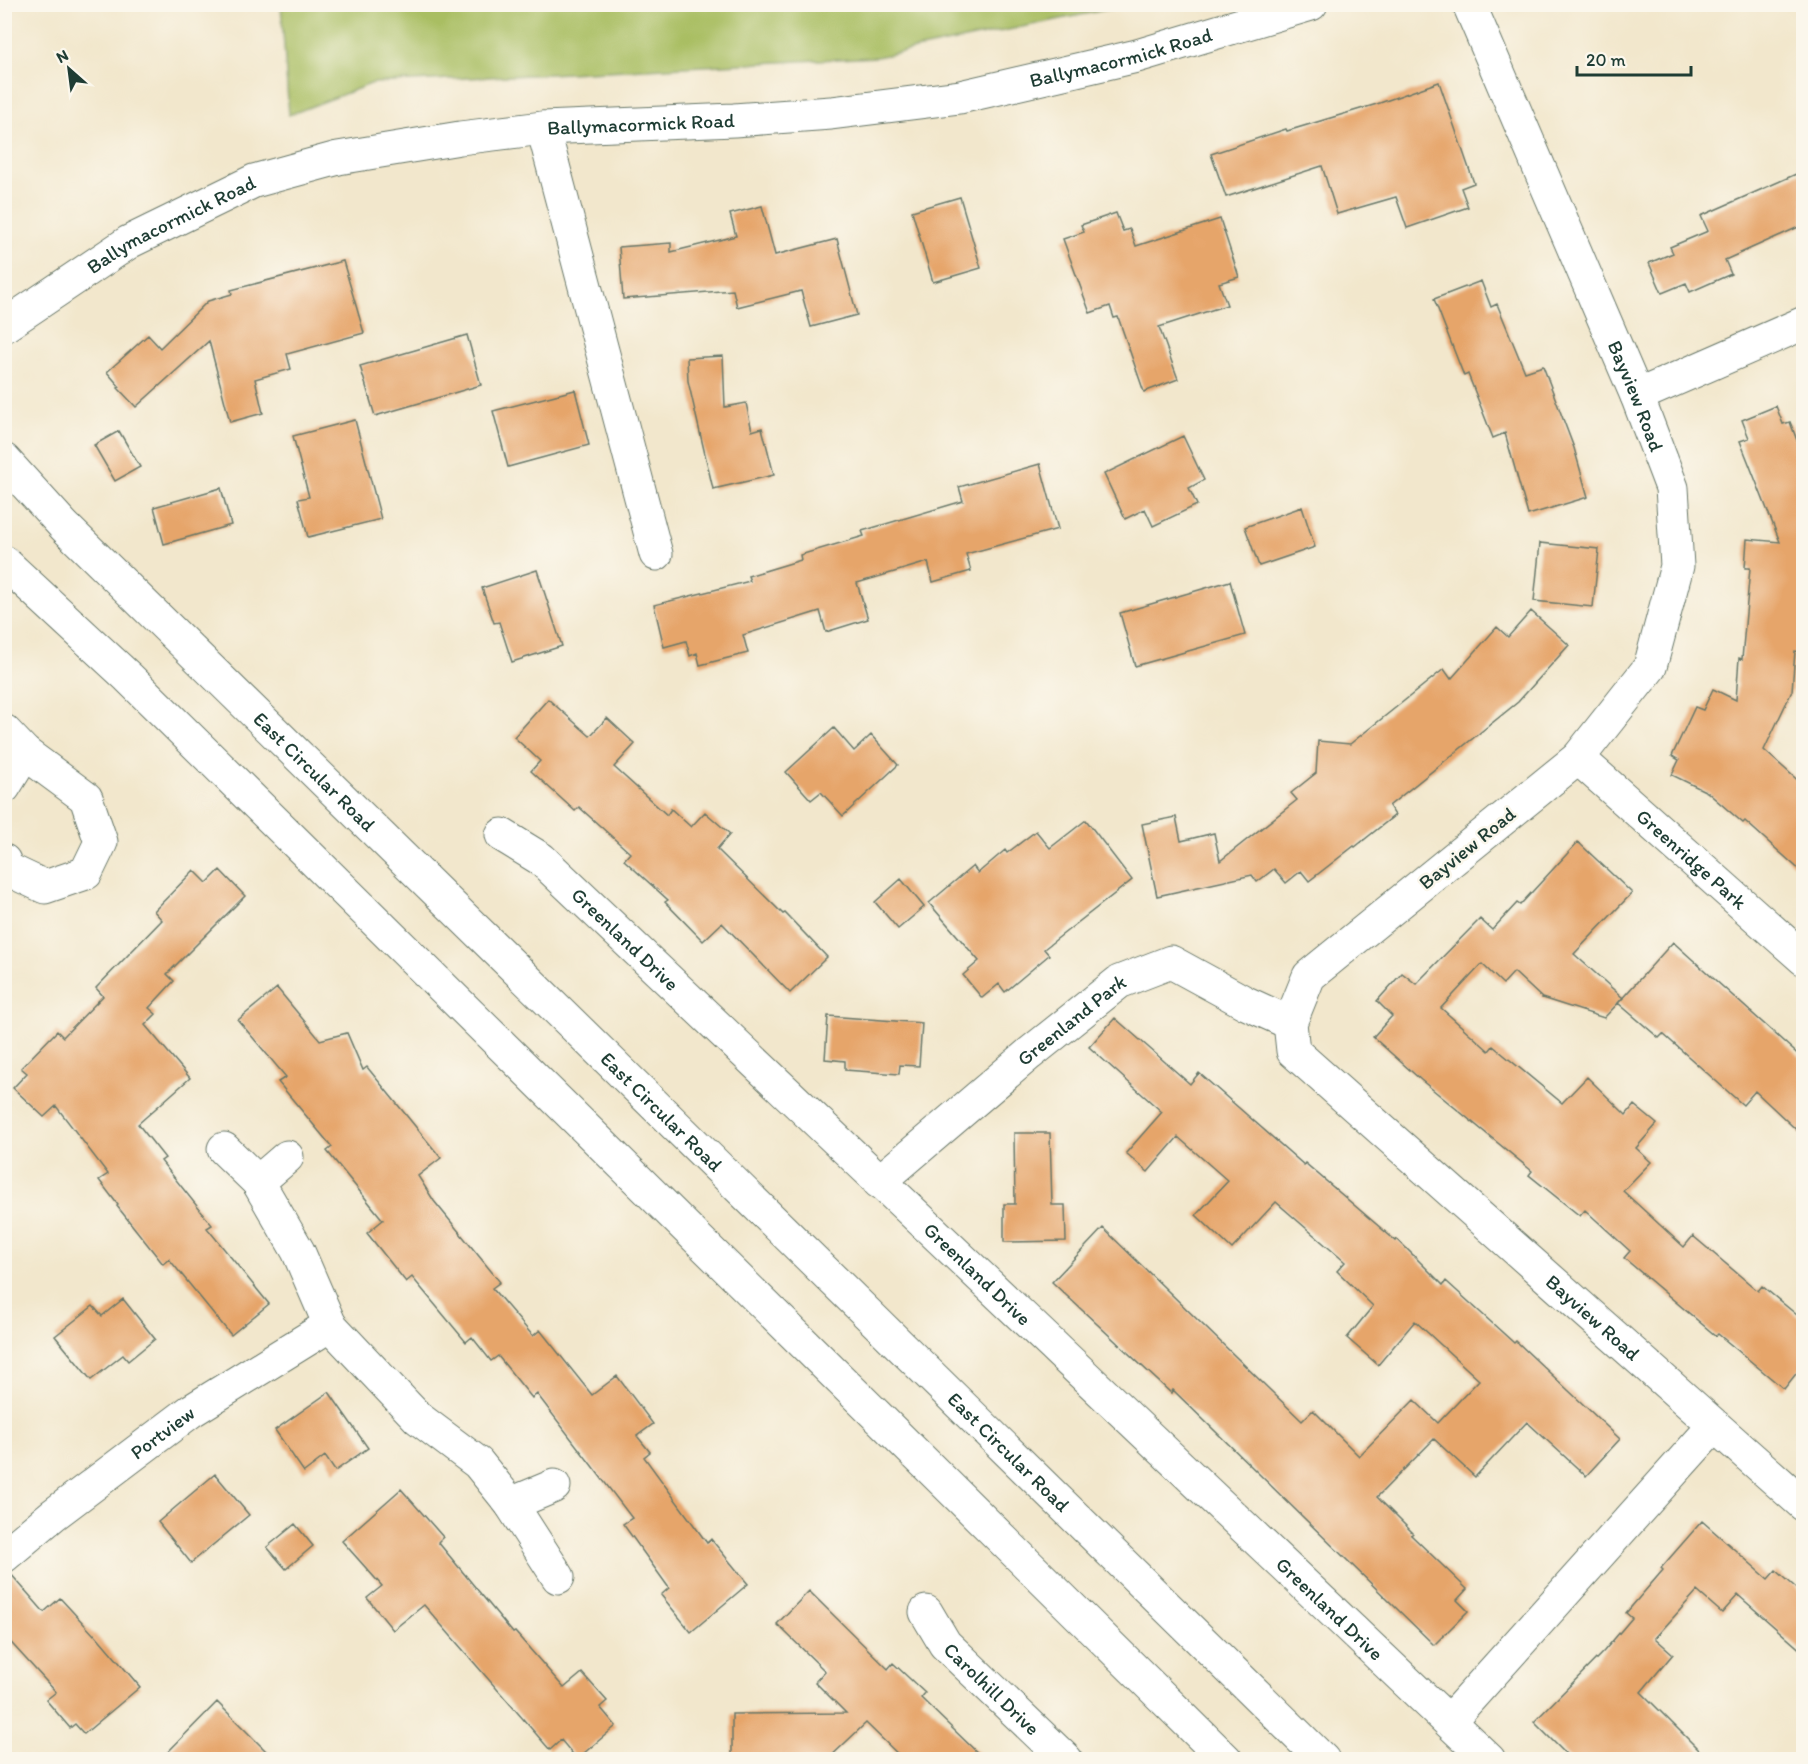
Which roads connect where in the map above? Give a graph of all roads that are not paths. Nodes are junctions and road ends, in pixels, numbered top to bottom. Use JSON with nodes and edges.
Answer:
{"nodes":[{"id":1,"x":1311,"y":4,"type":"edge"},
{"id":2,"x":1468,"y":4,"type":"edge"},
{"id":3,"x":543,"y":128,"type":"junction"},
{"id":4,"x":1803,"y":323,"type":"edge"},
{"id":5,"x":4,"y":326,"type":"edge"},
{"id":6,"x":1636,"y":396,"type":"junction"},
{"id":7,"x":4,"y":460,"type":"edge"},
{"id":8,"x":656,"y":554,"type":"dead end"},
{"id":9,"x":4,"y":562,"type":"edge"},
{"id":10,"x":15,"y":742,"type":"edge"},
{"id":11,"x":1578,"y":758,"type":"junction"},
{"id":12,"x":4,"y":787,"type":"edge"},
{"id":13,"x":502,"y":835,"type":"dead end"},
{"id":14,"x":4,"y":861,"type":"edge"},
{"id":15,"x":1803,"y":959,"type":"edge"},
{"id":16,"x":1290,"y":1023,"type":"junction"},
{"id":17,"x":224,"y":1149,"type":"dead end"},
{"id":18,"x":287,"y":1157,"type":"dead end"},
{"id":19,"x":258,"y":1182,"type":"junction"},
{"id":20,"x":879,"y":1182,"type":"junction"},
{"id":21,"x":330,"y":1325,"type":"junction"},
{"id":22,"x":1714,"y":1426,"type":"junction"},
{"id":23,"x":554,"y":1486,"type":"dead end"},
{"id":24,"x":511,"y":1504,"type":"junction"},
{"id":25,"x":1803,"y":1505,"type":"edge"},
{"id":26,"x":4,"y":1556,"type":"edge"},
{"id":27,"x":558,"y":1577,"type":"dead end"},
{"id":28,"x":926,"y":1612,"type":"dead end"},
{"id":29,"x":1449,"y":1721,"type":"junction"},
{"id":30,"x":1066,"y":1760,"type":"edge"},
{"id":31,"x":1227,"y":1760,"type":"edge"},
{"id":32,"x":1323,"y":1760,"type":"edge"},
{"id":33,"x":1489,"y":1760,"type":"edge"}],
"edges":[{"from":1,"to":3,"type":"main road","name":"Ballymacormick Road"},
{"from":2,"to":6,"type":"main road","name":"Bayview Road"},
{"from":3,"to":5,"type":"main road","name":"Ballymacormick Road"},
{"from":3,"to":8,"type":"main road"},
{"from":4,"to":6,"type":"main road"},
{"from":6,"to":11,"type":"main road","name":"Bayview Road"},
{"from":7,"to":32,"type":"main road","name":"East Circular Road"},
{"from":9,"to":31,"type":"main road"},
{"from":10,"to":12,"type":"main road"},
{"from":10,"to":14,"type":"main road"},
{"from":11,"to":15,"type":"main road","name":"Greenridge Park"},
{"from":11,"to":16,"type":"main road","name":"Bayview Road"},
{"from":13,"to":20,"type":"main road","name":"Greenland Drive"},
{"from":16,"to":20,"type":"main road","name":"Greenland Park"},
{"from":16,"to":22,"type":"main road","name":"Bayview Road"},
{"from":17,"to":19,"type":"main road"},
{"from":18,"to":19,"type":"main road"},
{"from":19,"to":21,"type":"main road"},
{"from":20,"to":29,"type":"main road","name":"Greenland Drive"},
{"from":21,"to":24,"type":"main road"},
{"from":21,"to":26,"type":"main road","name":"Portview"},
{"from":22,"to":25,"type":"main road","name":"Bayview Road"},
{"from":22,"to":29,"type":"main road"},
{"from":23,"to":24,"type":"main road"},
{"from":24,"to":27,"type":"main road"},
{"from":28,"to":30,"type":"main road","name":"Carolhill Drive"},
{"from":29,"to":33,"type":"main road","name":"Greenland Drive"}]}
